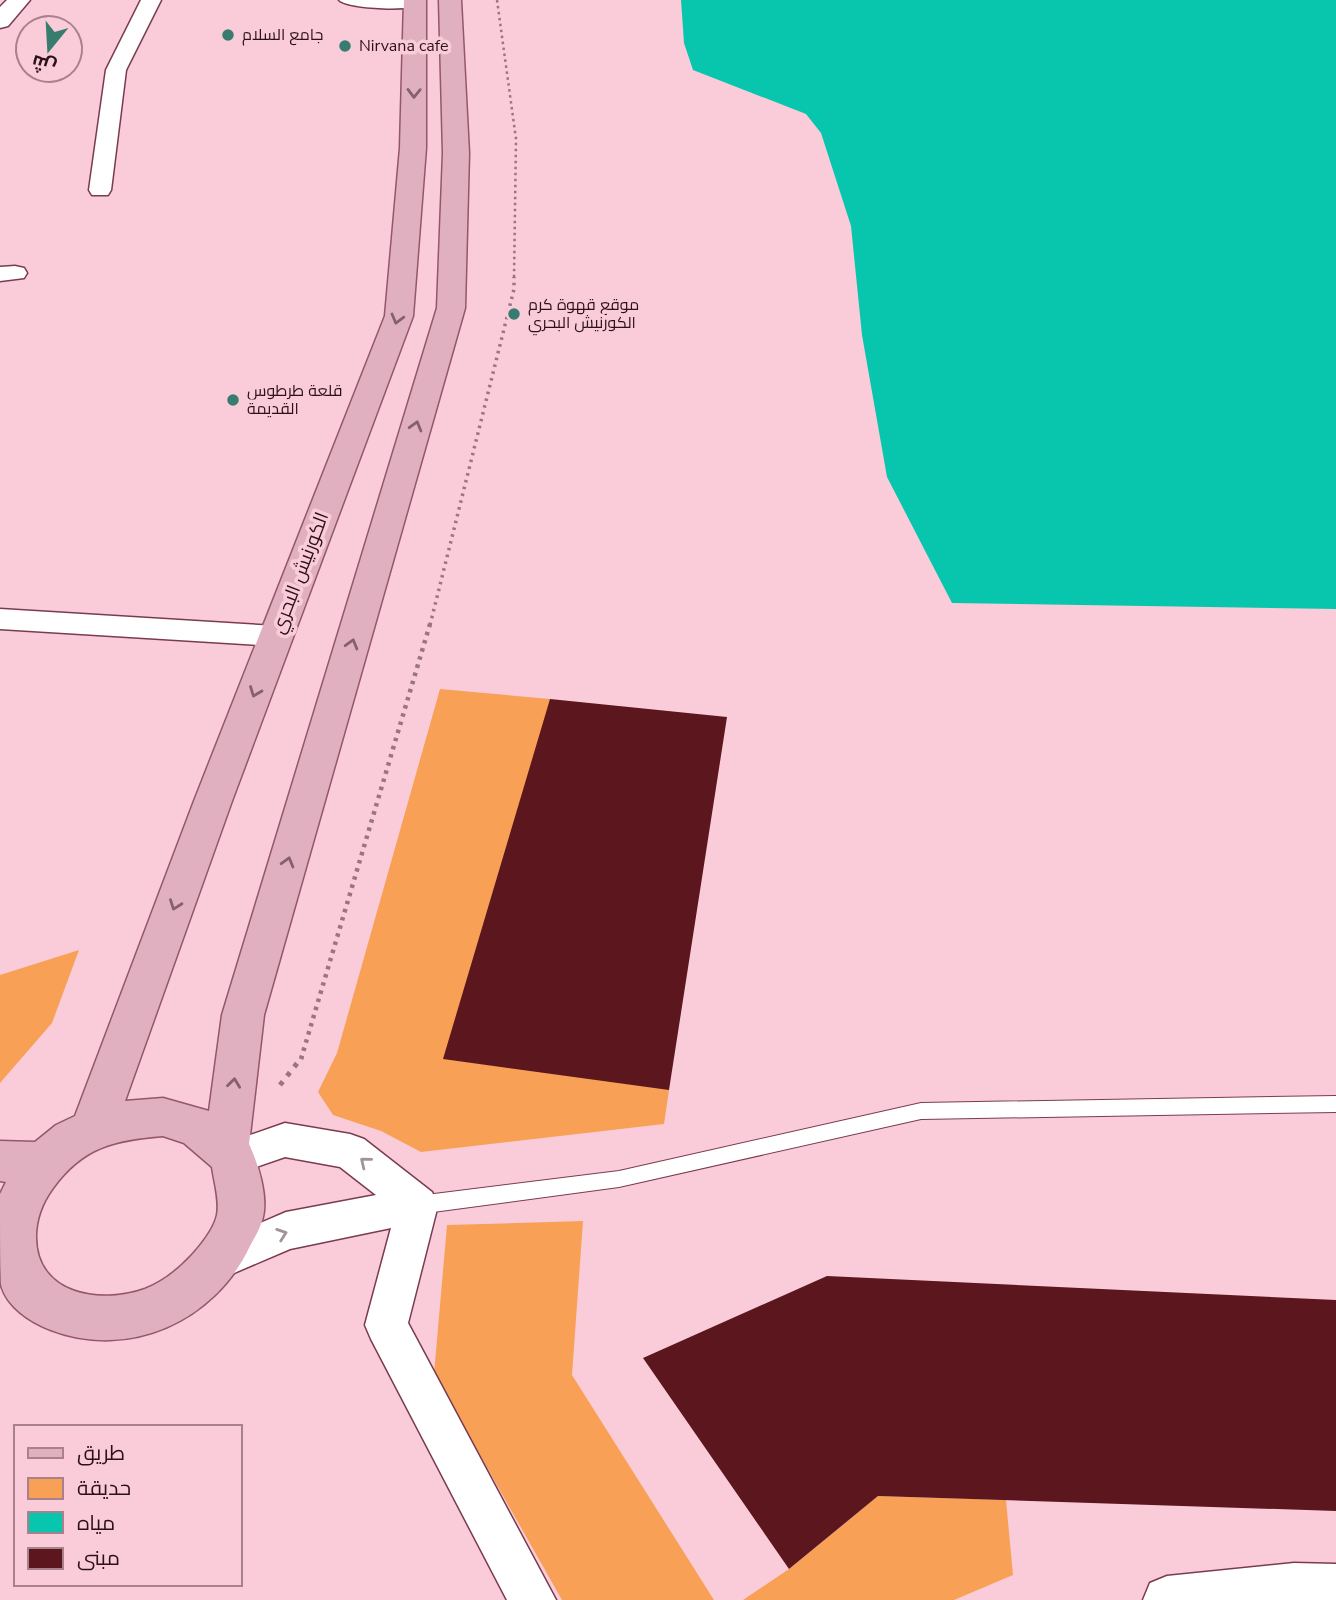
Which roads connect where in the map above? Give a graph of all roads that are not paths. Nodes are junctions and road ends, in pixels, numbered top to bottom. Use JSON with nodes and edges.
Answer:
{"nodes":[{"id":1,"x":19,"y":0,"type":"edge"},
{"id":2,"x":150,"y":0,"type":"edge"},
{"id":3,"x":349,"y":0,"type":"edge"},
{"id":4,"x":450,"y":0,"type":"edge"},
{"id":5,"x":415,"y":2,"type":"edge"},
{"id":6,"x":0,"y":21,"type":"edge"},
{"id":7,"x":100,"y":190,"type":"dead end"},
{"id":8,"x":0,"y":619,"type":"edge"},
{"id":9,"x":276,"y":636,"type":"junction"},
{"id":10,"x":1336,"y":1104,"type":"edge"},
{"id":11,"x":93,"y":1128,"type":"junction"},
{"id":12,"x":229,"y":1154,"type":"junction"},
{"id":13,"x":21,"y":1162,"type":"edge"},
{"id":14,"x":418,"y":1205,"type":"junction"},
{"id":15,"x":220,"y":1260,"type":"junction"},
{"id":16,"x":14,"y":1285,"type":"edge"},
{"id":17,"x":1311,"y":1591,"type":"edge"},
{"id":18,"x":532,"y":1600,"type":"edge"},
{"id":19,"x":1167,"y":1600,"type":"edge"}],
"edges":[{"from":1,"to":6,"type":"street"},
{"from":2,"to":7,"type":"street"},
{"from":3,"to":5,"type":"street"},
{"from":12,"to":4,"type":"main road","one_way":true},
{"from":5,"to":9,"type":"main road","name":"الكورنيش البحري","one_way":true},
{"from":8,"to":9,"type":"street"},
{"from":9,"to":11,"type":"main road","name":"الكورنيش البحري","one_way":true},
{"from":10,"to":14,"type":"lane"},
{"from":11,"to":12,"type":"main road"},
{"from":11,"to":13,"type":"main road"},
{"from":14,"to":12,"type":"street","one_way":true},
{"from":12,"to":15,"type":"main road"},
{"from":13,"to":16,"type":"main road"},
{"from":15,"to":14,"type":"street","one_way":true},
{"from":14,"to":18,"type":"street"},
{"from":15,"to":16,"type":"main road"},
{"from":17,"to":19,"type":"street"}]}
